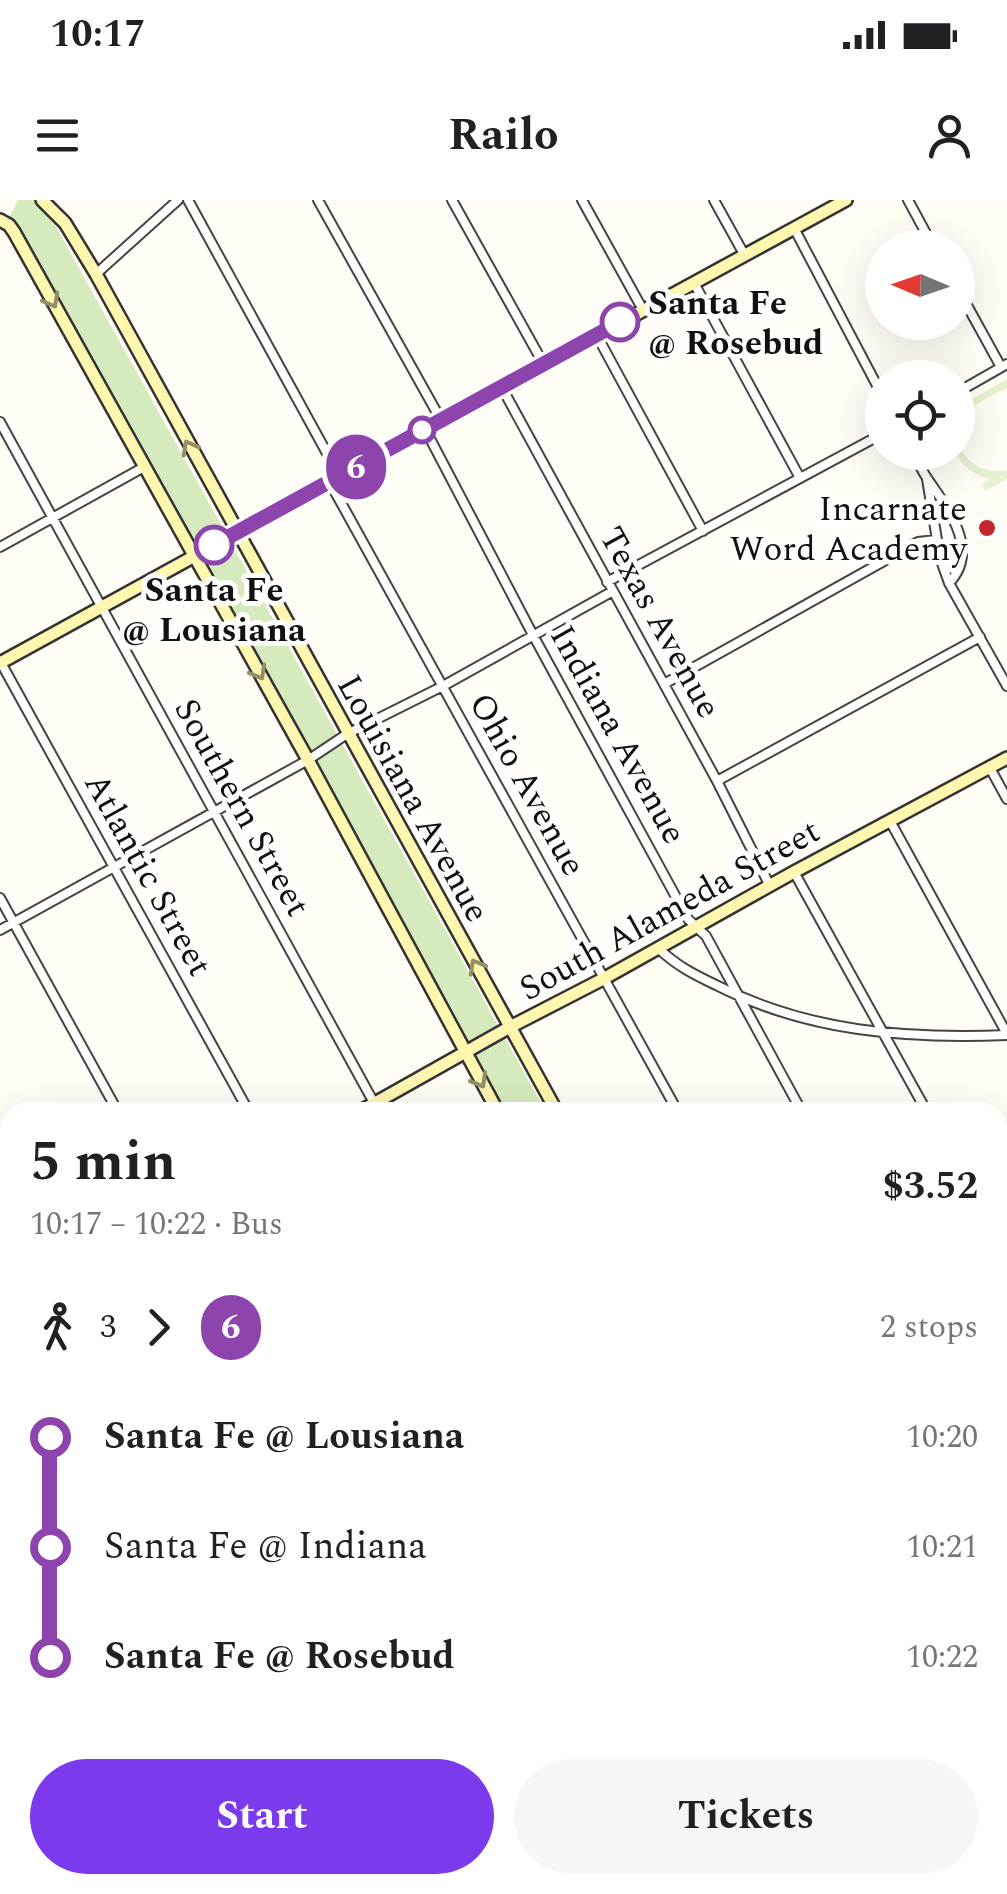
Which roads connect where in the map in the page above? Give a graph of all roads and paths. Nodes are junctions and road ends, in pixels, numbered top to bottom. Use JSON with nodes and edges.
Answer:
{"nodes":[{"id":1,"x":42,"y":200,"type":"edge"},
{"id":2,"x":52,"y":200,"type":"edge"},
{"id":3,"x":178,"y":200,"type":"edge"},
{"id":4,"x":188,"y":200,"type":"edge"},
{"id":5,"x":318,"y":200,"type":"edge"},
{"id":6,"x":452,"y":200,"type":"edge"},
{"id":7,"x":582,"y":200,"type":"edge"},
{"id":8,"x":714,"y":200,"type":"edge"},
{"id":9,"x":845,"y":200,"type":"edge"},
{"id":10,"x":908,"y":200,"type":"edge"},
{"id":11,"x":0,"y":220,"type":"edge"},
{"id":12,"x":65,"y":223,"type":"junction"},
{"id":13,"x":794,"y":228,"type":"junction"},
{"id":14,"x":924,"y":230,"type":"edge"},
{"id":15,"x":746,"y":256,"type":"junction"},
{"id":16,"x":96,"y":274,"type":"junction"},
{"id":17,"x":694,"y":284,"type":"junction"},
{"id":18,"x":643,"y":310,"type":"junction"},
{"id":19,"x":975,"y":317,"type":"edge"},
{"id":20,"x":596,"y":334,"type":"junction"},
{"id":21,"x":543,"y":363,"type":"junction"},
{"id":22,"x":865,"y":363,"type":"edge"},
{"id":23,"x":1004,"y":366,"type":"edge"},
{"id":24,"x":975,"y":382,"type":"edge"},
{"id":25,"x":501,"y":386,"type":"junction"},
{"id":26,"x":441,"y":420,"type":"junction"},
{"id":27,"x":0,"y":422,"type":"edge"},
{"id":28,"x":424,"y":429,"type":"junction"},
{"id":29,"x":865,"y":443,"type":"edge"},
{"id":30,"x":144,"y":468,"type":"junction"},
{"id":31,"x":923,"y":470,"type":"edge"},
{"id":32,"x":800,"y":478,"type":"junction"},
{"id":33,"x":334,"y":479,"type":"junction"},
{"id":34,"x":927,"y":479,"type":"junction"},
{"id":35,"x":52,"y":518,"type":"junction"},
{"id":36,"x":703,"y":531,"type":"junction"},
{"id":37,"x":236,"y":532,"type":"junction"},
{"id":38,"x":936,"y":540,"type":"junction"},
{"id":39,"x":0,"y":547,"type":"edge"},
{"id":40,"x":195,"y":556,"type":"junction"},
{"id":41,"x":949,"y":582,"type":"junction"},
{"id":42,"x":610,"y":587,"type":"junction"},
{"id":43,"x":102,"y":607,"type":"junction"},
{"id":44,"x":533,"y":635,"type":"junction"},
{"id":45,"x":980,"y":637,"type":"junction"},
{"id":46,"x":0,"y":662,"type":"edge"},
{"id":47,"x":664,"y":684,"type":"junction"},
{"id":48,"x":442,"y":686,"type":"junction"},
{"id":49,"x":1007,"y":686,"type":"edge"},
{"id":50,"x":347,"y":734,"type":"junction"},
{"id":51,"x":1007,"y":758,"type":"edge"},
{"id":52,"x":308,"y":760,"type":"junction"},
{"id":53,"x":990,"y":768,"type":"junction"},
{"id":54,"x":717,"y":781,"type":"junction"},
{"id":55,"x":1007,"y":799,"type":"edge"},
{"id":56,"x":214,"y":811,"type":"junction"},
{"id":57,"x":890,"y":821,"type":"junction"},
{"id":58,"x":114,"y":867,"type":"junction"},
{"id":59,"x":794,"y":872,"type":"junction"},
{"id":60,"x":770,"y":886,"type":"junction"},
{"id":61,"x":0,"y":898,"type":"edge"},
{"id":62,"x":14,"y":922,"type":"junction"},
{"id":63,"x":696,"y":927,"type":"junction"},
{"id":64,"x":0,"y":930,"type":"edge"},
{"id":65,"x":658,"y":948,"type":"junction"},
{"id":66,"x":603,"y":979,"type":"junction"},
{"id":67,"x":738,"y":997,"type":"junction"},
{"id":68,"x":510,"y":1026,"type":"junction"},
{"id":69,"x":884,"y":1034,"type":"junction"},
{"id":70,"x":1007,"y":1035,"type":"edge"},
{"id":71,"x":464,"y":1054,"type":"junction"},
{"id":72,"x":113,"y":1102,"type":"edge"},
{"id":73,"x":243,"y":1102,"type":"edge"},
{"id":74,"x":374,"y":1102,"type":"edge"},
{"id":75,"x":387,"y":1102,"type":"edge"},
{"id":76,"x":492,"y":1102,"type":"edge"},
{"id":77,"x":552,"y":1102,"type":"edge"},
{"id":78,"x":672,"y":1102,"type":"edge"},
{"id":79,"x":796,"y":1102,"type":"edge"},
{"id":80,"x":921,"y":1102,"type":"edge"}],
"edges":[{"from":1,"to":12,"type":"main road","name":"Louisiana Avenue"},
{"from":2,"to":12,"type":"main road"},
{"from":3,"to":16,"type":"street"},
{"from":4,"to":33,"type":"street","name":"Ohio Avenue"},
{"from":5,"to":26,"type":"street"},
{"from":6,"to":21,"type":"street"},
{"from":7,"to":18,"type":"street"},
{"from":8,"to":15,"type":"street"},
{"from":9,"to":13,"type":"main road"},
{"from":10,"to":14,"type":"street"},
{"from":11,"to":30,"type":"main road","one_way":true},
{"from":12,"to":16,"type":"main road","name":"Louisiana Avenue"},
{"from":13,"to":15,"type":"main road"},
{"from":13,"to":22,"type":"street"},
{"from":15,"to":17,"type":"main road"},
{"from":37,"to":16,"type":"main road","name":"Louisiana Avenue","one_way":true},
{"from":17,"to":18,"type":"main road"},
{"from":17,"to":32,"type":"street"},
{"from":18,"to":20,"type":"main road"},
{"from":19,"to":23,"type":"street"},
{"from":20,"to":21,"type":"main road"},
{"from":20,"to":36,"type":"street"},
{"from":21,"to":25,"type":"main road"},
{"from":23,"to":24,"type":"street"},
{"from":25,"to":26,"type":"main road"},
{"from":25,"to":42,"type":"street","name":"Texas Avenue"},
{"from":26,"to":28,"type":"main road"},
{"from":27,"to":35,"type":"street","name":"Southern Street"},
{"from":28,"to":33,"type":"main road"},
{"from":28,"to":44,"type":"street","name":"Indiana Avenue"},
{"from":29,"to":32,"type":"street"},
{"from":30,"to":35,"type":"street"},
{"from":30,"to":40,"type":"main road"},
{"from":31,"to":34,"type":"street"},
{"from":32,"to":36,"type":"street"},
{"from":33,"to":37,"type":"main road"},
{"from":33,"to":48,"type":"street","name":"Ohio Avenue"},
{"from":34,"to":38,"type":"street"},
{"from":34,"to":41,"type":"street"},
{"from":35,"to":39,"type":"street"},
{"from":35,"to":43,"type":"street","name":"Southern Street"},
{"from":36,"to":42,"type":"street"},
{"from":37,"to":40,"type":"main road"},
{"from":37,"to":50,"type":"main road","name":"Louisiana Avenue"},
{"from":38,"to":41,"type":"street"},
{"from":38,"to":47,"type":"street"},
{"from":40,"to":43,"type":"main road"},
{"from":40,"to":52,"type":"main road","one_way":true},
{"from":41,"to":45,"type":"street"},
{"from":42,"to":44,"type":"street"},
{"from":42,"to":47,"type":"street","name":"Texas Avenue"},
{"from":43,"to":46,"type":"main road"},
{"from":43,"to":56,"type":"street","name":"Southern Street"},
{"from":44,"to":48,"type":"street"},
{"from":44,"to":63,"type":"street","name":"Indiana Avenue"},
{"from":45,"to":49,"type":"street"},
{"from":45,"to":54,"type":"street"},
{"from":46,"to":58,"type":"street","name":"Atlantic Street"},
{"from":47,"to":54,"type":"street","name":"Texas Avenue"},
{"from":48,"to":50,"type":"street"},
{"from":48,"to":66,"type":"street","name":"Ohio Avenue"},
{"from":50,"to":52,"type":"street"},
{"from":68,"to":50,"type":"main road","name":"Louisiana Avenue","one_way":true},
{"from":51,"to":53,"type":"main road","name":"South Alameda Street"},
{"from":52,"to":56,"type":"street"},
{"from":52,"to":71,"type":"main road"},
{"from":53,"to":55,"type":"street"},
{"from":53,"to":57,"type":"main road","name":"South Alameda Street"},
{"from":54,"to":60,"type":"street","name":"Texas Avenue"},
{"from":56,"to":58,"type":"street"},
{"from":56,"to":74,"type":"street","name":"Southern Street"},
{"from":57,"to":59,"type":"main road","name":"South Alameda Street"},
{"from":57,"to":70,"type":"street"},
{"from":58,"to":62,"type":"street"},
{"from":58,"to":73,"type":"street","name":"Atlantic Street"},
{"from":59,"to":60,"type":"main road","name":"South Alameda Street"},
{"from":59,"to":69,"type":"street"},
{"from":60,"to":63,"type":"main road","name":"South Alameda Street"},
{"from":61,"to":62,"type":"street"},
{"from":62,"to":64,"type":"street"},
{"from":62,"to":72,"type":"street"},
{"from":63,"to":65,"type":"main road","name":"South Alameda Street"},
{"from":63,"to":67,"type":"street","name":"Indiana Avenue"},
{"from":65,"to":66,"type":"main road","name":"South Alameda Street"},
{"from":65,"to":67,"type":"street"},
{"from":66,"to":68,"type":"main road","name":"South Alameda Street"},
{"from":66,"to":78,"type":"street","name":"Ohio Avenue"},
{"from":67,"to":69,"type":"street"},
{"from":67,"to":79,"type":"street","name":"Indiana Avenue"},
{"from":68,"to":71,"type":"main road","name":"South Alameda Street"},
{"from":68,"to":77,"type":"main road","name":"Louisiana Avenue"},
{"from":69,"to":70,"type":"street"},
{"from":69,"to":80,"type":"street"},
{"from":71,"to":75,"type":"main road","name":"South Alameda Street"},
{"from":71,"to":76,"type":"main road","one_way":true}]}
